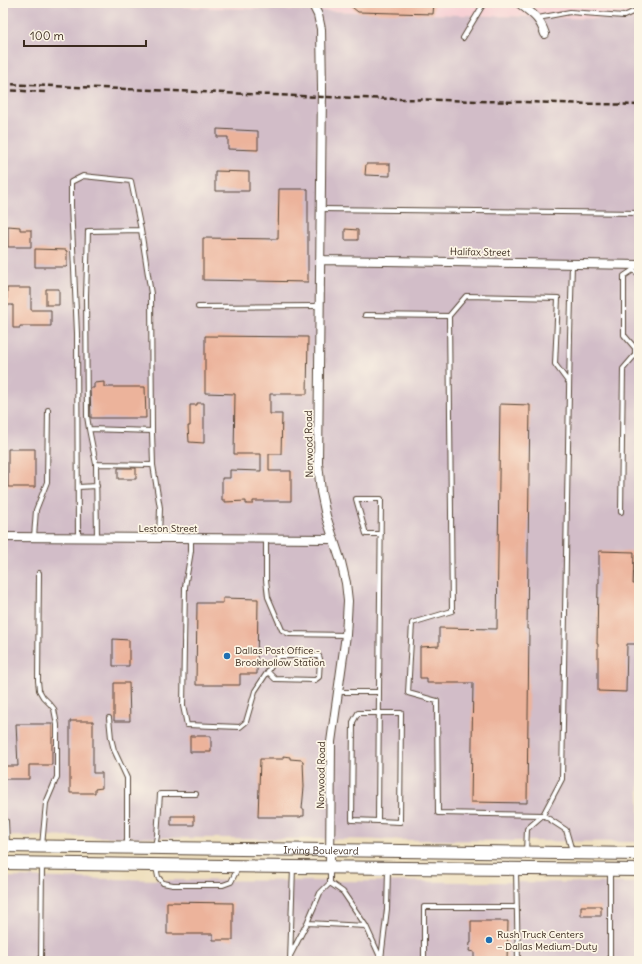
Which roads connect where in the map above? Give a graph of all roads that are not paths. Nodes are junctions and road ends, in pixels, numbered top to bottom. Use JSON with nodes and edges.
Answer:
{"nodes":[{"id":1,"x":312,"y":3,"type":"edge"},
{"id":2,"x":484,"y":3,"type":"edge"},
{"id":3,"x":519,"y":3,"type":"edge"},
{"id":4,"x":639,"y":9,"type":"edge"},
{"id":5,"x":538,"y":18,"type":"junction"},
{"id":6,"x":545,"y":34,"type":"dead end"},
{"id":7,"x":463,"y":38,"type":"dead end"},
{"id":8,"x":321,"y":209,"type":"junction"},
{"id":9,"x":639,"y":213,"type":"edge"},
{"id":10,"x":141,"y":230,"type":"junction"},
{"id":11,"x":320,"y":260,"type":"junction"},
{"id":12,"x":572,"y":264,"type":"junction"},
{"id":13,"x":635,"y":267,"type":"edge"},
{"id":14,"x":639,"y":274,"type":"edge"},
{"id":15,"x":319,"y":306,"type":"junction"},
{"id":16,"x":198,"y":307,"type":"dead end"},
{"id":17,"x":365,"y":315,"type":"dead end"},
{"id":18,"x":449,"y":316,"type":"junction"},
{"id":19,"x":639,"y":342,"type":"edge"},
{"id":20,"x":635,"y":348,"type":"junction"},
{"id":21,"x":637,"y":354,"type":"edge"},
{"id":22,"x":569,"y":383,"type":"junction"},
{"id":23,"x":48,"y":410,"type":"dead end"},
{"id":24,"x":89,"y":429,"type":"junction"},
{"id":25,"x":152,"y":431,"type":"junction"},
{"id":26,"x":96,"y":464,"type":"junction"},
{"id":27,"x":154,"y":465,"type":"junction"},
{"id":28,"x":96,"y":486,"type":"junction"},
{"id":29,"x":78,"y":487,"type":"junction"},
{"id":30,"x":621,"y":512,"type":"dead end"},
{"id":31,"x":380,"y":534,"type":"junction"},
{"id":32,"x":3,"y":538,"type":"edge"},
{"id":33,"x":34,"y":538,"type":"junction"},
{"id":34,"x":78,"y":538,"type":"junction"},
{"id":35,"x":96,"y":538,"type":"junction"},
{"id":36,"x":159,"y":538,"type":"junction"},
{"id":37,"x":192,"y":538,"type":"junction"},
{"id":38,"x":266,"y":539,"type":"junction"},
{"id":39,"x":333,"y":539,"type":"junction"},
{"id":40,"x":39,"y":573,"type":"dead end"},
{"id":41,"x":346,"y":635,"type":"junction"},
{"id":42,"x":268,"y":672,"type":"junction"},
{"id":43,"x":338,"y":692,"type":"junction"},
{"id":44,"x":379,"y":692,"type":"junction"},
{"id":45,"x":379,"y":713,"type":"junction"},
{"id":46,"x":110,"y":718,"type":"dead end"},
{"id":47,"x":196,"y":794,"type":"dead end"},
{"id":48,"x":543,"y":815,"type":"junction"},
{"id":49,"x":3,"y":821,"type":"edge"},
{"id":50,"x":378,"y":821,"type":"junction"},
{"id":51,"x":5,"y":846,"type":"edge"},
{"id":52,"x":42,"y":846,"type":"junction"},
{"id":53,"x":127,"y":848,"type":"junction"},
{"id":54,"x":154,"y":848,"type":"junction"},
{"id":55,"x":330,"y":850,"type":"junction"},
{"id":56,"x":526,"y":853,"type":"junction"},
{"id":57,"x":572,"y":853,"type":"junction"},
{"id":58,"x":610,"y":854,"type":"junction"},
{"id":59,"x":639,"y":854,"type":"edge"},
{"id":60,"x":3,"y":863,"type":"edge"},
{"id":61,"x":42,"y":863,"type":"junction"},
{"id":62,"x":127,"y":864,"type":"junction"},
{"id":63,"x":155,"y":865,"type":"junction"},
{"id":64,"x":239,"y":866,"type":"junction"},
{"id":65,"x":293,"y":867,"type":"junction"},
{"id":66,"x":330,"y":867,"type":"junction"},
{"id":67,"x":388,"y":868,"type":"junction"},
{"id":68,"x":521,"y":869,"type":"junction"},
{"id":69,"x":610,"y":870,"type":"junction"},
{"id":70,"x":639,"y":870,"type":"edge"},
{"id":71,"x":330,"y":883,"type":"junction"},
{"id":72,"x":517,"y":907,"type":"junction"},
{"id":73,"x":307,"y":923,"type":"junction"},
{"id":74,"x":366,"y":926,"type":"junction"},
{"id":75,"x":290,"y":959,"type":"edge"},
{"id":76,"x":381,"y":960,"type":"edge"},
{"id":77,"x":41,"y":961,"type":"edge"},
{"id":78,"x":424,"y":961,"type":"edge"},
{"id":79,"x":518,"y":961,"type":"edge"},
{"id":80,"x":610,"y":961,"type":"edge"}],
"edges":[{"from":1,"to":8,"type":"street","name":"Norwood Road"},
{"from":2,"to":7,"type":"lane"},
{"from":3,"to":5,"type":"street"},
{"from":4,"to":5,"type":"lane"},
{"from":5,"to":6,"type":"street"},
{"from":8,"to":9,"type":"lane"},
{"from":8,"to":11,"type":"street","name":"Norwood Road"},
{"from":10,"to":24,"type":"lane"},
{"from":10,"to":25,"type":"lane"},
{"from":10,"to":29,"type":"lane"},
{"from":11,"to":12,"type":"street","name":"Halifax Street"},
{"from":11,"to":15,"type":"street","name":"Norwood Road"},
{"from":12,"to":13,"type":"street","name":"Halifax Street"},
{"from":12,"to":22,"type":"lane"},
{"from":13,"to":14,"type":"lane"},
{"from":13,"to":20,"type":"lane"},
{"from":15,"to":16,"type":"lane"},
{"from":15,"to":39,"type":"street","name":"Norwood Road"},
{"from":17,"to":18,"type":"lane"},
{"from":18,"to":22,"type":"lane"},
{"from":18,"to":48,"type":"lane"},
{"from":19,"to":20,"type":"lane"},
{"from":20,"to":21,"type":"lane"},
{"from":21,"to":30,"type":"lane"},
{"from":22,"to":48,"type":"lane"},
{"from":23,"to":33,"type":"lane"},
{"from":24,"to":25,"type":"lane"},
{"from":24,"to":26,"type":"lane"},
{"from":25,"to":27,"type":"lane"},
{"from":26,"to":27,"type":"lane"},
{"from":26,"to":28,"type":"lane"},
{"from":27,"to":36,"type":"lane"},
{"from":28,"to":29,"type":"lane"},
{"from":28,"to":35,"type":"lane"},
{"from":29,"to":34,"type":"lane"},
{"from":31,"to":31,"type":"lane"},
{"from":31,"to":44,"type":"lane"},
{"from":32,"to":33,"type":"street","name":"Leston Street"},
{"from":33,"to":34,"type":"street","name":"Leston Street"},
{"from":34,"to":35,"type":"street","name":"Leston Street"},
{"from":35,"to":36,"type":"street","name":"Leston Street"},
{"from":36,"to":37,"type":"street","name":"Leston Street"},
{"from":37,"to":38,"type":"street","name":"Leston Street"},
{"from":37,"to":42,"type":"lane"},
{"from":38,"to":39,"type":"street","name":"Leston Street"},
{"from":38,"to":41,"type":"lane"},
{"from":39,"to":41,"type":"street","name":"Norwood Road"},
{"from":40,"to":52,"type":"lane"},
{"from":41,"to":43,"type":"street","name":"Norwood Road"},
{"from":42,"to":42,"type":"lane"},
{"from":43,"to":44,"type":"lane"},
{"from":43,"to":55,"type":"street","name":"Norwood Road"},
{"from":44,"to":45,"type":"lane"},
{"from":45,"to":50,"type":"lane"},
{"from":45,"to":50,"type":"lane"},
{"from":45,"to":50,"type":"lane"},
{"from":46,"to":53,"type":"lane"},
{"from":47,"to":54,"type":"lane"},
{"from":48,"to":56,"type":"lane"},
{"from":48,"to":57,"type":"lane"},
{"from":49,"to":51,"type":"lane"},
{"from":51,"to":52,"type":"main road","name":"Irving Boulevard"},
{"from":52,"to":53,"type":"main road","name":"Irving Boulevard"},
{"from":52,"to":61,"type":"main road"},
{"from":53,"to":54,"type":"main road","name":"Irving Boulevard"},
{"from":53,"to":62,"type":"main road"},
{"from":54,"to":55,"type":"main road","name":"Irving Boulevard"},
{"from":54,"to":63,"type":"main road"},
{"from":55,"to":56,"type":"main road","name":"Irving Boulevard"},
{"from":55,"to":66,"type":"street","name":"Norwood Road"},
{"from":56,"to":57,"type":"main road","name":"Irving Boulevard"},
{"from":56,"to":68,"type":"main road"},
{"from":57,"to":58,"type":"main road","name":"Irving Boulevard"},
{"from":58,"to":59,"type":"main road","name":"Irving Boulevard"},
{"from":58,"to":69,"type":"main road"},
{"from":60,"to":61,"type":"main road","name":"Irving Boulevard"},
{"from":61,"to":62,"type":"main road","name":"Irving Boulevard"},
{"from":61,"to":77,"type":"lane"},
{"from":62,"to":63,"type":"main road","name":"Irving Boulevard"},
{"from":63,"to":64,"type":"main road","name":"Irving Boulevard"},
{"from":63,"to":64,"type":"lane"},
{"from":64,"to":65,"type":"main road","name":"Irving Boulevard"},
{"from":65,"to":66,"type":"main road","name":"Irving Boulevard"},
{"from":65,"to":75,"type":"lane"},
{"from":66,"to":67,"type":"main road","name":"Irving Boulevard"},
{"from":66,"to":71,"type":"lane"},
{"from":67,"to":68,"type":"main road","name":"Irving Boulevard"},
{"from":67,"to":76,"type":"lane"},
{"from":68,"to":69,"type":"main road","name":"Irving Boulevard"},
{"from":68,"to":72,"type":"lane"},
{"from":69,"to":70,"type":"main road","name":"Irving Boulevard"},
{"from":69,"to":80,"type":"lane"},
{"from":71,"to":73,"type":"lane"},
{"from":71,"to":74,"type":"lane"},
{"from":72,"to":78,"type":"lane"},
{"from":72,"to":79,"type":"lane"},
{"from":73,"to":74,"type":"lane"},
{"from":73,"to":75,"type":"lane"},
{"from":74,"to":76,"type":"lane"}]}
